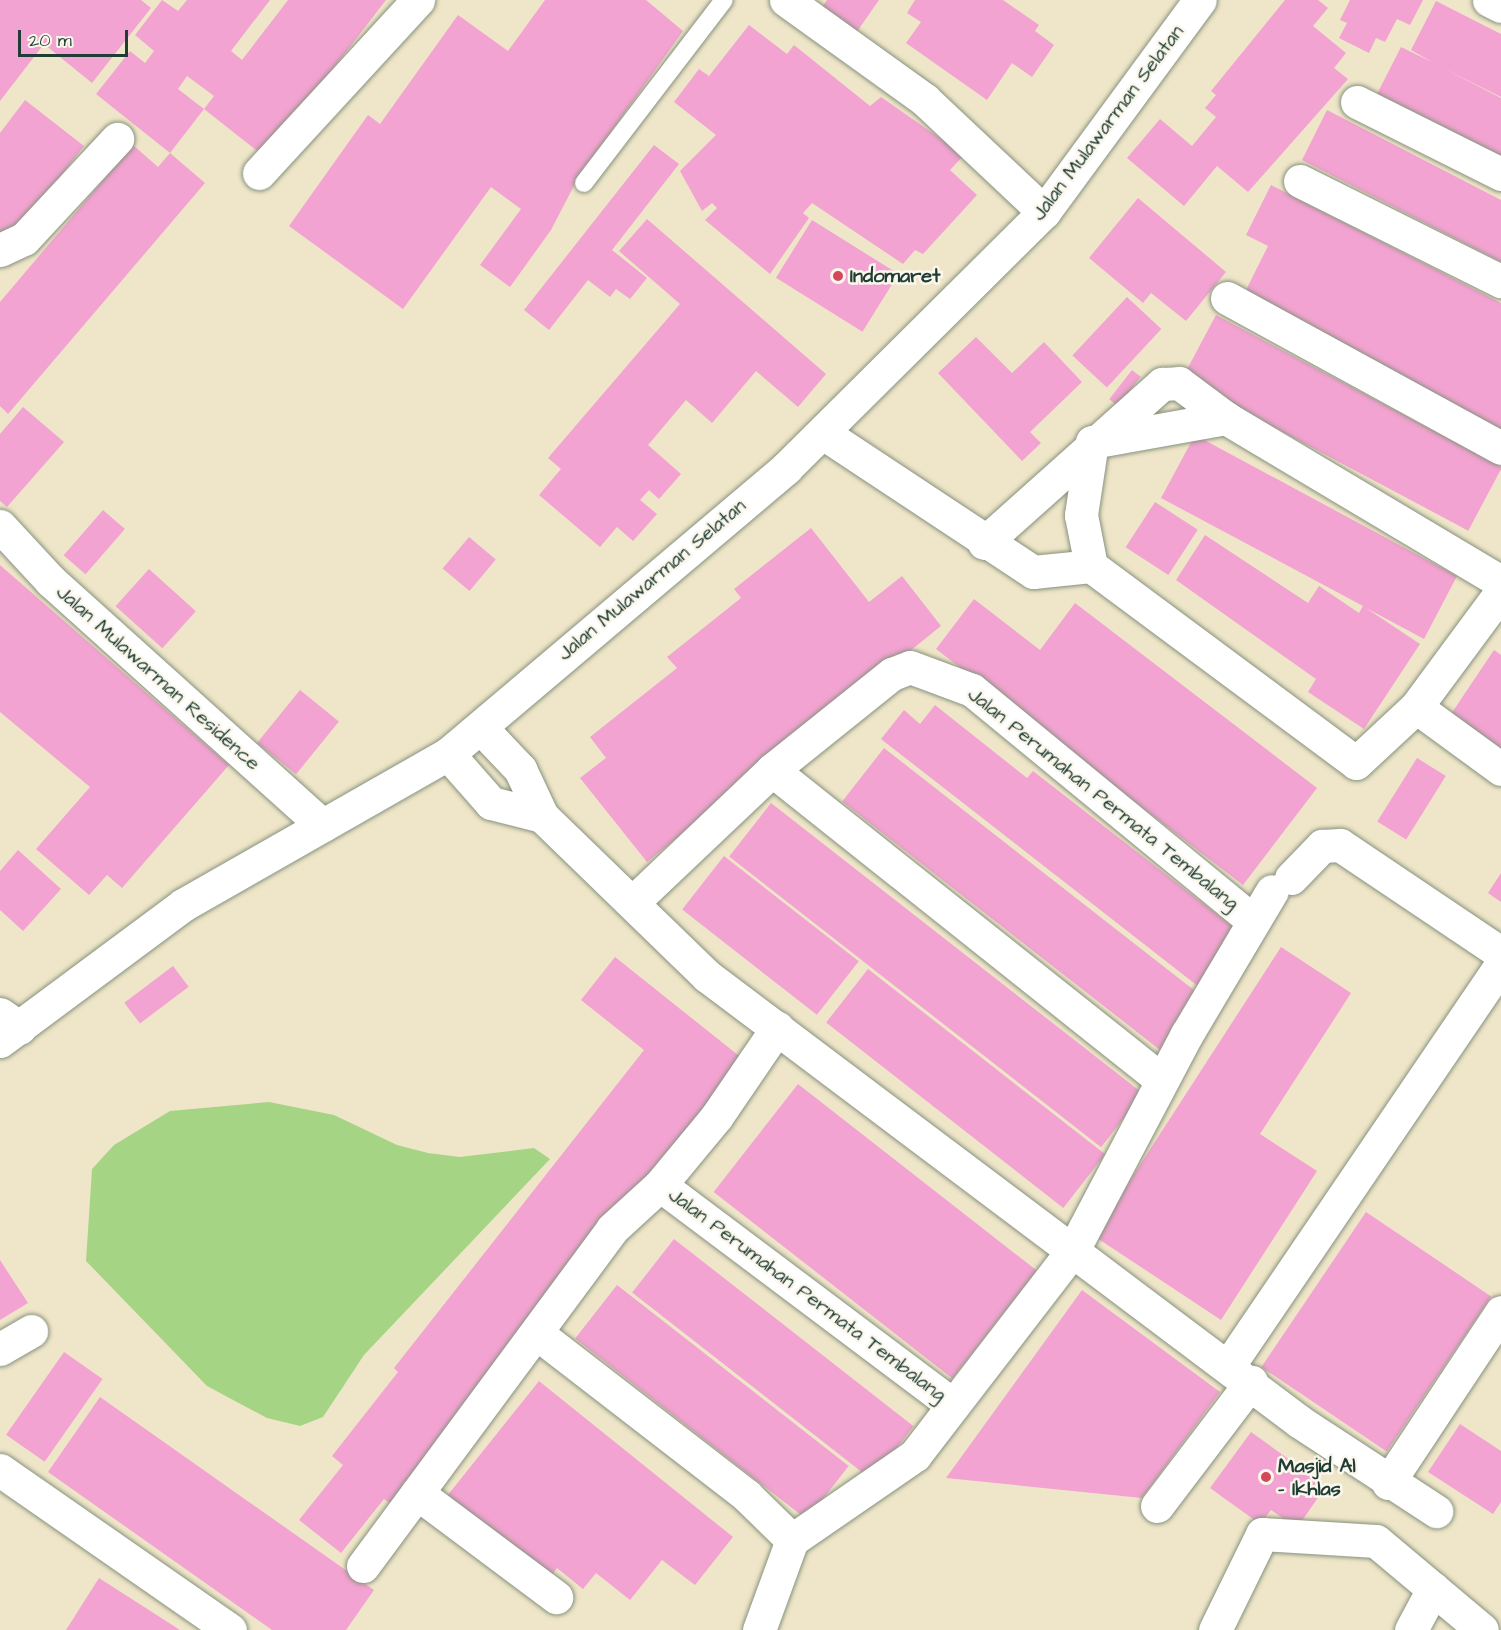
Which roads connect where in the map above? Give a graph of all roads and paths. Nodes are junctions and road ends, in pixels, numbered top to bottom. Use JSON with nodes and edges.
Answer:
{"nodes":[{"id":1,"x":418,"y":0,"type":"edge"},
{"id":2,"x":724,"y":0,"type":"edge"},
{"id":3,"x":786,"y":0,"type":"edge"},
{"id":4,"x":1200,"y":0,"type":"edge"},
{"id":5,"x":1489,"y":0,"type":"edge"},
{"id":6,"x":1501,"y":6,"type":"edge"},
{"id":7,"x":1357,"y":102,"type":"dead end"},
{"id":8,"x":117,"y":139,"type":"dead end"},
{"id":9,"x":259,"y":173,"type":"dead end"},
{"id":10,"x":1501,"y":174,"type":"edge"},
{"id":11,"x":1300,"y":181,"type":"dead end"},
{"id":12,"x":584,"y":183,"type":"dead end"},
{"id":13,"x":1044,"y":212,"type":"junction"},
{"id":14,"x":0,"y":250,"type":"edge"},
{"id":15,"x":1501,"y":281,"type":"edge"},
{"id":16,"x":1227,"y":298,"type":"dead end"},
{"id":17,"x":1226,"y":418,"type":"junction"},
{"id":18,"x":823,"y":433,"type":"junction"},
{"id":19,"x":1092,"y":442,"type":"junction"},
{"id":20,"x":1501,"y":447,"type":"edge"},
{"id":21,"x":0,"y":526,"type":"edge"},
{"id":22,"x":984,"y":543,"type":"junction"},
{"id":23,"x":1091,"y":566,"type":"junction"},
{"id":24,"x":1501,"y":582,"type":"edge"},
{"id":25,"x":1501,"y":592,"type":"edge"},
{"id":26,"x":1416,"y":707,"type":"junction"},
{"id":27,"x":482,"y":728,"type":"junction"},
{"id":28,"x":448,"y":754,"type":"junction"},
{"id":29,"x":1501,"y":769,"type":"edge"},
{"id":30,"x":772,"y":770,"type":"junction"},
{"id":31,"x":542,"y":816,"type":"junction"},
{"id":32,"x":322,"y":825,"type":"junction"},
{"id":33,"x":633,"y":902,"type":"junction"},
{"id":34,"x":1253,"y":921,"type":"junction"},
{"id":35,"x":1501,"y":953,"type":"edge"},
{"id":36,"x":1501,"y":965,"type":"edge"},
{"id":37,"x":7,"y":1028,"type":"edge"},
{"id":38,"x":777,"y":1028,"type":"junction"},
{"id":39,"x":1162,"y":1080,"type":"junction"},
{"id":40,"x":660,"y":1185,"type":"junction"},
{"id":41,"x":1073,"y":1250,"type":"junction"},
{"id":42,"x":1501,"y":1312,"type":"edge"},
{"id":43,"x":31,"y":1331,"type":"dead end"},
{"id":44,"x":539,"y":1335,"type":"junction"},
{"id":45,"x":0,"y":1349,"type":"edge"},
{"id":46,"x":1240,"y":1374,"type":"junction"},
{"id":47,"x":953,"y":1405,"type":"junction"},
{"id":48,"x":0,"y":1470,"type":"edge"},
{"id":49,"x":1388,"y":1483,"type":"junction"},
{"id":50,"x":417,"y":1493,"type":"junction"},
{"id":51,"x":1157,"y":1506,"type":"dead end"},
{"id":52,"x":1436,"y":1510,"type":"dead end"},
{"id":53,"x":792,"y":1540,"type":"junction"},
{"id":54,"x":363,"y":1566,"type":"dead end"},
{"id":55,"x":1433,"y":1589,"type":"junction"},
{"id":56,"x":556,"y":1597,"type":"dead end"},
{"id":57,"x":230,"y":1630,"type":"edge"},
{"id":58,"x":759,"y":1630,"type":"edge"},
{"id":59,"x":1215,"y":1630,"type":"edge"},
{"id":60,"x":1411,"y":1630,"type":"edge"},
{"id":61,"x":1482,"y":1630,"type":"edge"}],
"edges":[{"from":1,"to":9,"type":"street"},
{"from":2,"to":12,"type":"lane"},
{"from":3,"to":13,"type":"street"},
{"from":4,"to":13,"type":"street","name":"Jalan Mulawarman Selatan"},
{"from":5,"to":6,"type":"street"},
{"from":7,"to":10,"type":"street"},
{"from":8,"to":14,"type":"street"},
{"from":11,"to":15,"type":"street"},
{"from":13,"to":18,"type":"street","name":"Jalan Mulawarman Selatan"},
{"from":16,"to":20,"type":"street"},
{"from":17,"to":19,"type":"street"},
{"from":17,"to":19,"type":"street"},
{"from":17,"to":24,"type":"street"},
{"from":18,"to":22,"type":"street"},
{"from":18,"to":27,"type":"street","name":"Jalan Mulawarman Selatan"},
{"from":19,"to":22,"type":"street"},
{"from":19,"to":23,"type":"street"},
{"from":21,"to":32,"type":"street","name":"Jalan Mulawarman Residence"},
{"from":22,"to":23,"type":"street"},
{"from":23,"to":26,"type":"street"},
{"from":25,"to":26,"type":"street"},
{"from":26,"to":29,"type":"street"},
{"from":27,"to":28,"type":"street","name":"Jalan Mulawarman Selatan"},
{"from":27,"to":31,"type":"street"},
{"from":28,"to":31,"type":"street"},
{"from":28,"to":32,"type":"street","name":"Jalan Mulawarman Selatan"},
{"from":30,"to":33,"type":"street","name":"Jalan Perumahan Permata Tembalang"},
{"from":30,"to":34,"type":"street","name":"Jalan Perumahan Permata Tembalang"},
{"from":30,"to":39,"type":"street"},
{"from":31,"to":33,"type":"street"},
{"from":32,"to":37,"type":"street","name":"Jalan Mulawarman Selatan"},
{"from":33,"to":38,"type":"street"},
{"from":34,"to":35,"type":"street","name":"Jalan Perumahan Permata Tembalang"},
{"from":34,"to":39,"type":"street","name":"Jalan Perumahan Permata Tembalang"},
{"from":36,"to":46,"type":"street"},
{"from":38,"to":40,"type":"street","name":"Jalan Perumahan Permata Tembalang"},
{"from":38,"to":41,"type":"street"},
{"from":39,"to":41,"type":"street","name":"Jalan Perumahan Permata Tembalang"},
{"from":40,"to":44,"type":"street","name":"Jalan Perumahan Permata Tembalang"},
{"from":40,"to":47,"type":"street","name":"Jalan Perumahan Permata Tembalang"},
{"from":41,"to":46,"type":"street"},
{"from":41,"to":47,"type":"street","name":"Jalan Perumahan Permata Tembalang"},
{"from":42,"to":49,"type":"street"},
{"from":43,"to":45,"type":"street"},
{"from":44,"to":50,"type":"street","name":"Jalan Perumahan Permata Tembalang"},
{"from":44,"to":53,"type":"street"},
{"from":46,"to":49,"type":"street"},
{"from":46,"to":51,"type":"street"},
{"from":47,"to":53,"type":"street","name":"Jalan Perumahan Permata Tembalang"},
{"from":48,"to":57,"type":"street"},
{"from":49,"to":52,"type":"street"},
{"from":50,"to":54,"type":"street","name":"Jalan Perumahan Permata Tembalang"},
{"from":50,"to":56,"type":"street"},
{"from":53,"to":58,"type":"street"},
{"from":55,"to":59,"type":"street"},
{"from":55,"to":60,"type":"street"},
{"from":55,"to":61,"type":"street"}]}
